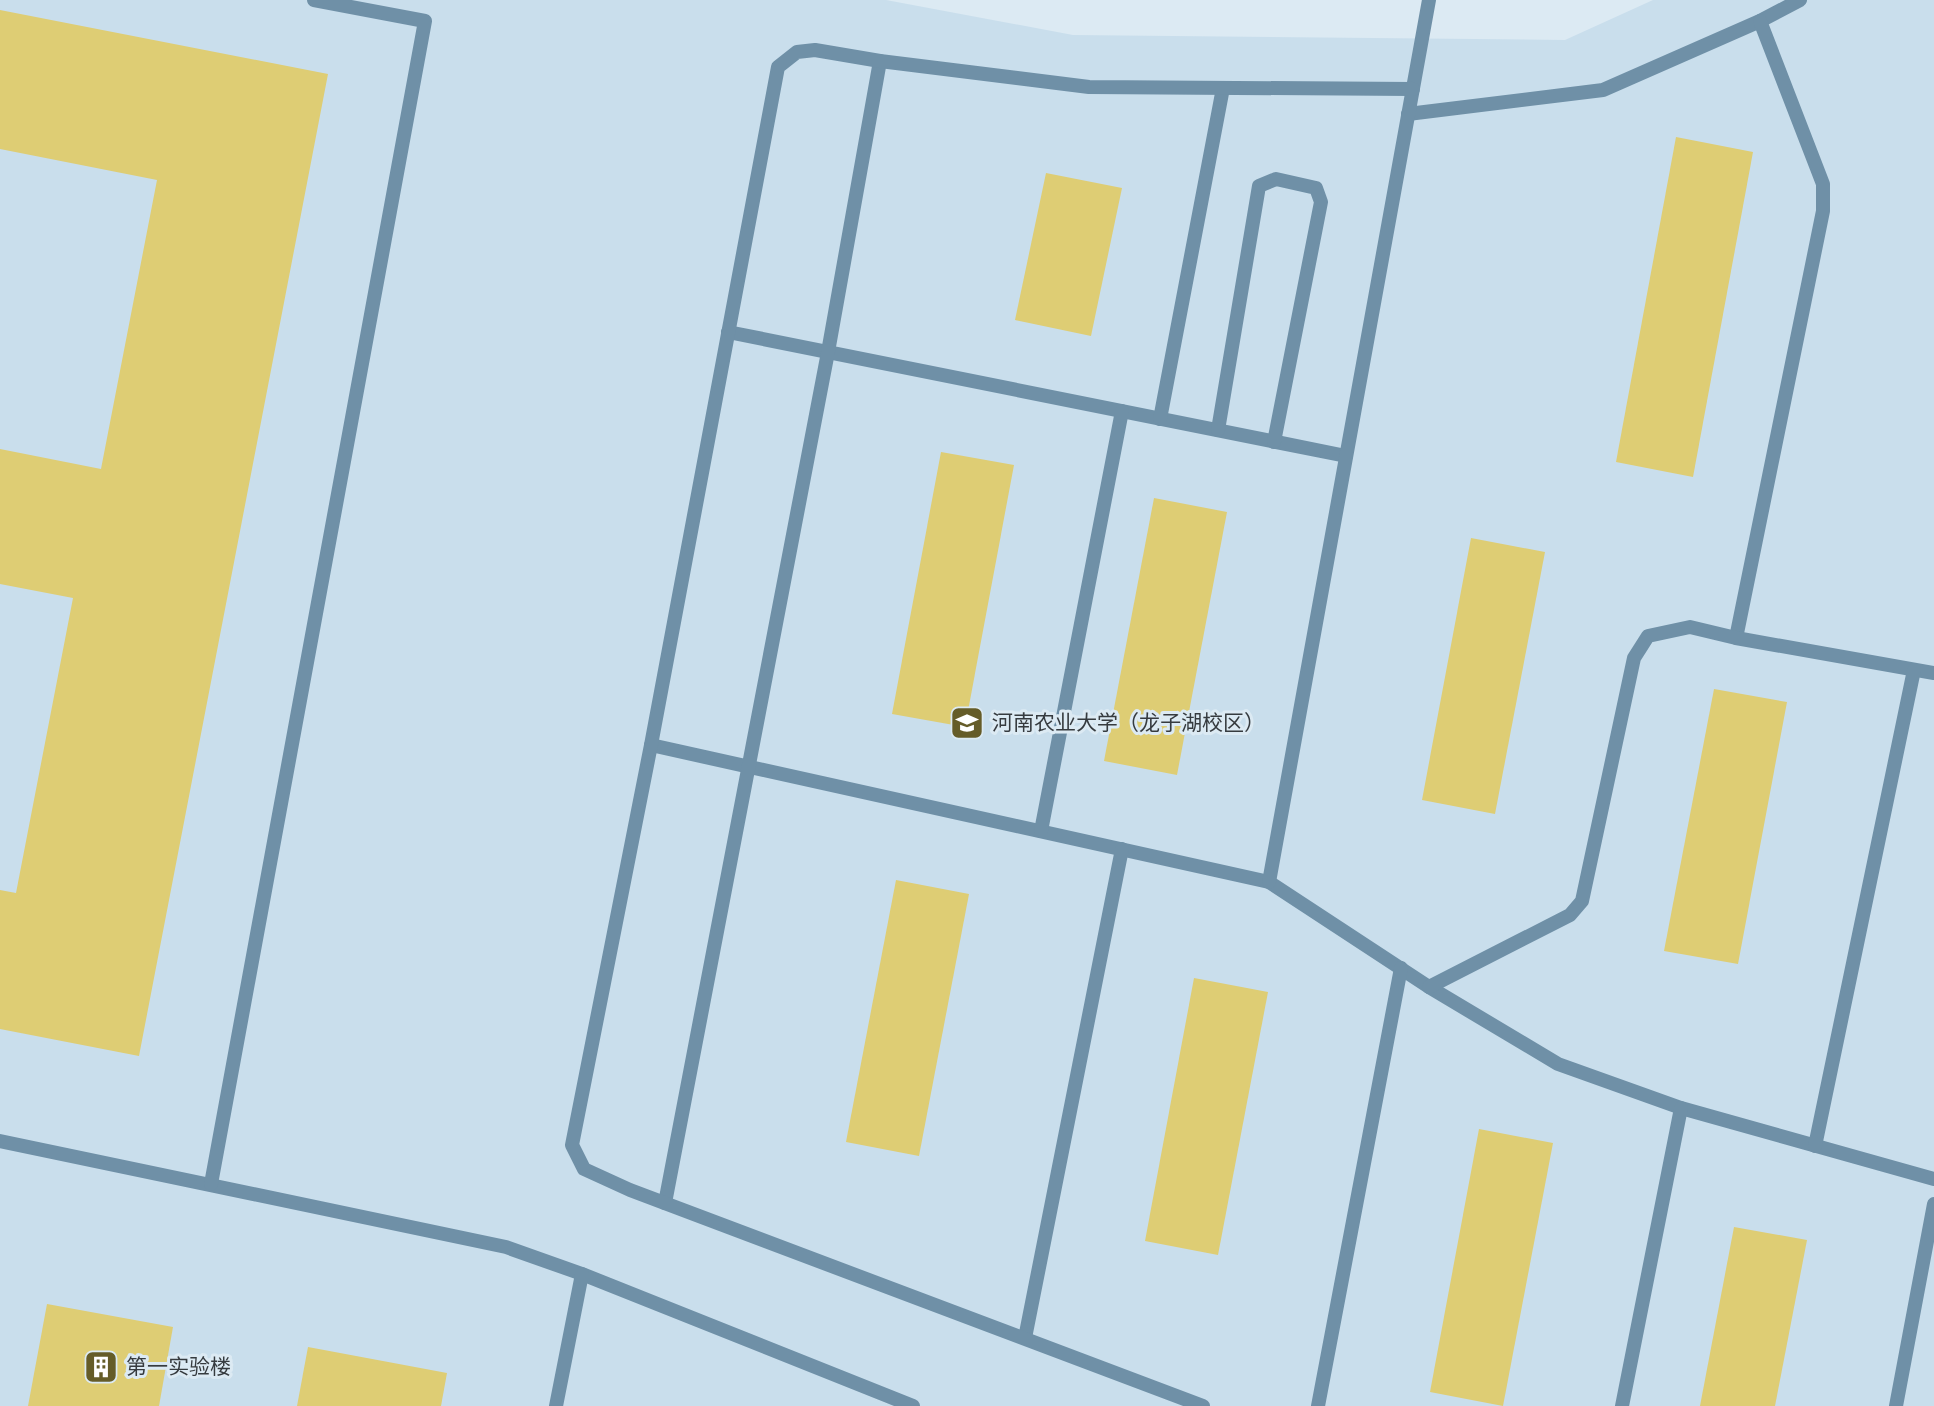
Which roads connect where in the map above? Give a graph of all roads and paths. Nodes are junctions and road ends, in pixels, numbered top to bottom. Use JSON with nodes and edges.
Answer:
{"nodes":[{"id":1,"x":314,"y":0,"type":"edge"},
{"id":2,"x":1429,"y":0,"type":"edge"},
{"id":3,"x":1800,"y":0,"type":"edge"},
{"id":4,"x":1760,"y":21,"type":"junction"},
{"id":5,"x":880,"y":61,"type":"junction"},
{"id":6,"x":1223,"y":88,"type":"junction"},
{"id":7,"x":1413,"y":89,"type":"junction"},
{"id":8,"x":1408,"y":114,"type":"junction"},
{"id":9,"x":729,"y":332,"type":"junction"},
{"id":10,"x":828,"y":352,"type":"junction"},
{"id":11,"x":1122,"y":411,"type":"junction"},
{"id":12,"x":1160,"y":419,"type":"junction"},
{"id":13,"x":1218,"y":430,"type":"junction"},
{"id":14,"x":1274,"y":442,"type":"junction"},
{"id":15,"x":1346,"y":456,"type":"junction"},
{"id":16,"x":1736,"y":638,"type":"junction"},
{"id":17,"x":1914,"y":670,"type":"junction"},
{"id":18,"x":1934,"y":673,"type":"edge"},
{"id":19,"x":651,"y":744,"type":"junction"},
{"id":20,"x":747,"y":766,"type":"junction"},
{"id":21,"x":1041,"y":831,"type":"junction"},
{"id":22,"x":1122,"y":849,"type":"junction"},
{"id":23,"x":1269,"y":882,"type":"junction"},
{"id":24,"x":1401,"y":968,"type":"junction"},
{"id":25,"x":1429,"y":987,"type":"junction"},
{"id":26,"x":1681,"y":1108,"type":"junction"},
{"id":27,"x":0,"y":1141,"type":"edge"},
{"id":28,"x":1815,"y":1146,"type":"junction"},
{"id":29,"x":1934,"y":1179,"type":"edge"},
{"id":30,"x":211,"y":1184,"type":"junction"},
{"id":31,"x":665,"y":1203,"type":"junction"},
{"id":32,"x":1934,"y":1204,"type":"edge"},
{"id":33,"x":582,"y":1274,"type":"junction"},
{"id":34,"x":1025,"y":1338,"type":"junction"},
{"id":35,"x":556,"y":1406,"type":"edge"},
{"id":36,"x":913,"y":1406,"type":"edge"},
{"id":37,"x":1203,"y":1406,"type":"edge"},
{"id":38,"x":1318,"y":1406,"type":"edge"},
{"id":39,"x":1622,"y":1406,"type":"edge"},
{"id":40,"x":1896,"y":1406,"type":"edge"}],
"edges":[{"from":1,"to":30,"type":"lane"},
{"from":2,"to":7,"type":"lane"},
{"from":3,"to":4,"type":"lane"},
{"from":4,"to":8,"type":"lane"},
{"from":4,"to":16,"type":"lane"},
{"from":5,"to":6,"type":"lane"},
{"from":5,"to":9,"type":"lane"},
{"from":5,"to":10,"type":"lane"},
{"from":6,"to":7,"type":"lane"},
{"from":6,"to":12,"type":"lane"},
{"from":7,"to":8,"type":"lane"},
{"from":8,"to":15,"type":"lane"},
{"from":9,"to":10,"type":"lane"},
{"from":9,"to":19,"type":"lane"},
{"from":10,"to":11,"type":"lane"},
{"from":10,"to":20,"type":"lane"},
{"from":11,"to":12,"type":"lane"},
{"from":11,"to":21,"type":"lane"},
{"from":12,"to":13,"type":"lane"},
{"from":13,"to":14,"type":"lane"},
{"from":13,"to":14,"type":"lane"},
{"from":14,"to":15,"type":"lane"},
{"from":15,"to":23,"type":"lane"},
{"from":16,"to":17,"type":"lane"},
{"from":16,"to":25,"type":"lane"},
{"from":17,"to":18,"type":"lane"},
{"from":17,"to":28,"type":"lane"},
{"from":19,"to":20,"type":"lane"},
{"from":19,"to":31,"type":"lane"},
{"from":20,"to":21,"type":"lane"},
{"from":20,"to":31,"type":"lane"},
{"from":21,"to":22,"type":"lane"},
{"from":22,"to":23,"type":"lane"},
{"from":22,"to":34,"type":"lane"},
{"from":23,"to":24,"type":"lane"},
{"from":24,"to":25,"type":"lane"},
{"from":24,"to":38,"type":"lane"},
{"from":25,"to":26,"type":"lane"},
{"from":26,"to":28,"type":"lane"},
{"from":26,"to":39,"type":"lane"},
{"from":27,"to":30,"type":"lane"},
{"from":28,"to":29,"type":"lane"},
{"from":30,"to":33,"type":"lane"},
{"from":31,"to":34,"type":"lane"},
{"from":32,"to":40,"type":"lane"},
{"from":33,"to":35,"type":"lane"},
{"from":33,"to":36,"type":"lane"},
{"from":34,"to":37,"type":"lane"}]}
